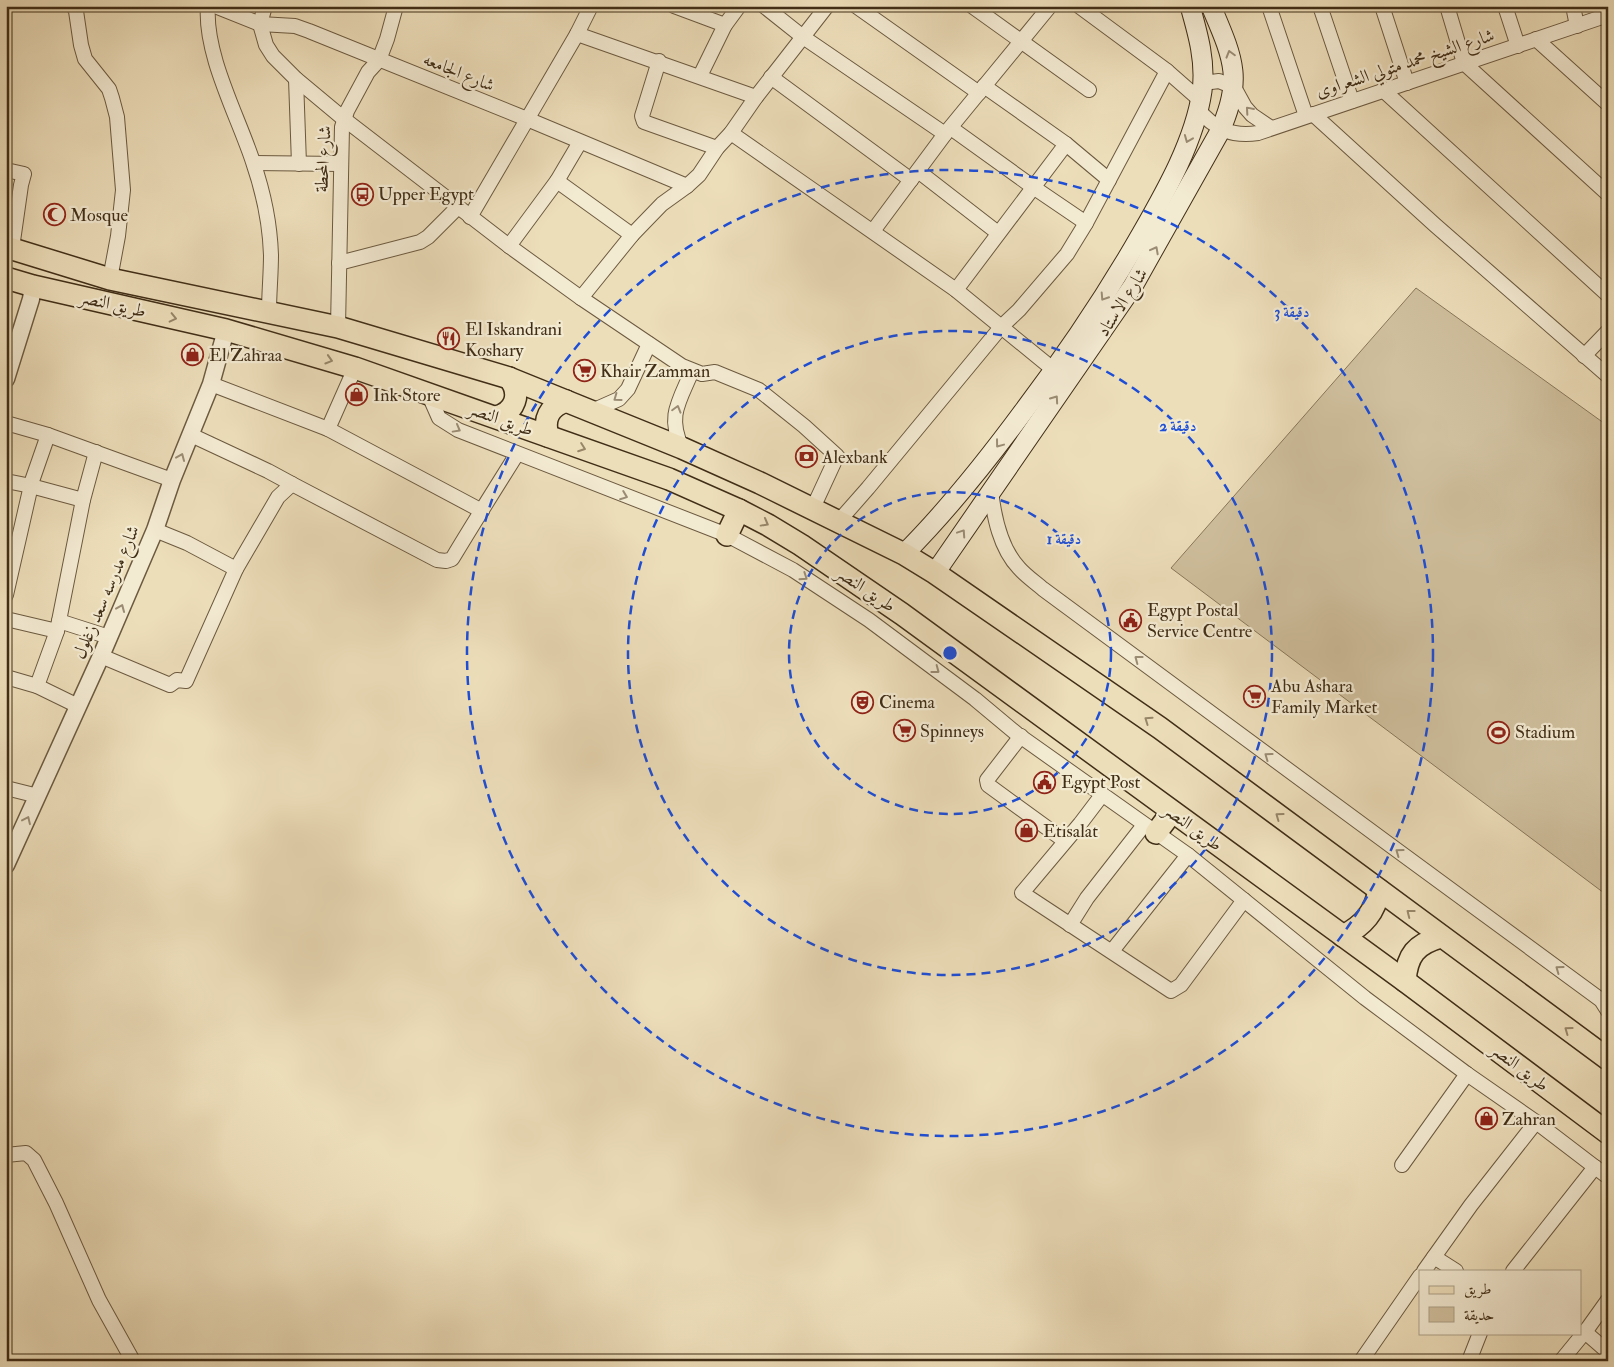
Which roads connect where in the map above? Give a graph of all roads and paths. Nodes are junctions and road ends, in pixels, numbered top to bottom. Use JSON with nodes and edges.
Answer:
{"nodes":[{"id":1,"x":73,"y":6,"type":"edge"},
{"id":2,"x":208,"y":6,"type":"edge"},
{"id":3,"x":215,"y":6,"type":"edge"},
{"id":4,"x":265,"y":6,"type":"edge"},
{"id":5,"x":396,"y":6,"type":"edge"},
{"id":6,"x":591,"y":6,"type":"edge"},
{"id":7,"x":674,"y":6,"type":"edge"},
{"id":8,"x":739,"y":6,"type":"edge"},
{"id":9,"x":764,"y":6,"type":"edge"},
{"id":10,"x":827,"y":6,"type":"edge"},
{"id":11,"x":856,"y":6,"type":"edge"},
{"id":12,"x":972,"y":6,"type":"edge"},
{"id":13,"x":1050,"y":6,"type":"edge"},
{"id":14,"x":1080,"y":6,"type":"edge"},
{"id":15,"x":1190,"y":6,"type":"edge"},
{"id":16,"x":1210,"y":6,"type":"edge"},
{"id":17,"x":1269,"y":6,"type":"edge"},
{"id":18,"x":1320,"y":6,"type":"edge"},
{"id":19,"x":1382,"y":6,"type":"edge"},
{"id":20,"x":1447,"y":6,"type":"edge"},
{"id":21,"x":1505,"y":6,"type":"edge"},
{"id":22,"x":1572,"y":6,"type":"edge"},
{"id":23,"x":1605,"y":19,"type":"edge"},
{"id":24,"x":260,"y":24,"type":"junction"},
{"id":25,"x":725,"y":25,"type":"junction"},
{"id":26,"x":1577,"y":26,"type":"junction"},
{"id":27,"x":577,"y":34,"type":"junction"},
{"id":28,"x":804,"y":37,"type":"junction"},
{"id":29,"x":1536,"y":39,"type":"junction"},
{"id":30,"x":1020,"y":41,"type":"junction"},
{"id":31,"x":1518,"y":46,"type":"junction"},
{"id":32,"x":379,"y":60,"type":"junction"},
{"id":33,"x":659,"y":61,"type":"junction"},
{"id":34,"x":1464,"y":63,"type":"junction"},
{"id":35,"x":1166,"y":71,"type":"junction"},
{"id":36,"x":700,"y":76,"type":"junction"},
{"id":37,"x":771,"y":77,"type":"junction"},
{"id":38,"x":296,"y":80,"type":"junction"},
{"id":39,"x":1407,"y":83,"type":"junction"},
{"id":40,"x":1234,"y":87,"type":"junction"},
{"id":41,"x":982,"y":90,"type":"junction"},
{"id":42,"x":1088,"y":90,"type":"dead end"},
{"id":43,"x":1383,"y":90,"type":"junction"},
{"id":44,"x":756,"y":96,"type":"junction"},
{"id":45,"x":1200,"y":98,"type":"junction"},
{"id":46,"x":1352,"y":101,"type":"junction"},
{"id":47,"x":1608,"y":104,"type":"edge"},
{"id":48,"x":1310,"y":115,"type":"junction"},
{"id":49,"x":344,"y":119,"type":"junction"},
{"id":50,"x":527,"y":119,"type":"junction"},
{"id":51,"x":1221,"y":128,"type":"junction"},
{"id":52,"x":1271,"y":128,"type":"junction"},
{"id":53,"x":948,"y":131,"type":"junction"},
{"id":54,"x":731,"y":133,"type":"junction"},
{"id":55,"x":580,"y":142,"type":"junction"},
{"id":56,"x":1066,"y":144,"type":"junction"},
{"id":57,"x":716,"y":148,"type":"junction"},
{"id":58,"x":254,"y":164,"type":"junction"},
{"id":59,"x":299,"y":164,"type":"junction"},
{"id":60,"x":341,"y":164,"type":"junction"},
{"id":61,"x":6,"y":170,"type":"edge"},
{"id":62,"x":915,"y":175,"type":"junction"},
{"id":63,"x":1109,"y":180,"type":"junction"},
{"id":64,"x":557,"y":181,"type":"junction"},
{"id":65,"x":687,"y":186,"type":"junction"},
{"id":66,"x":1033,"y":187,"type":"junction"},
{"id":67,"x":1608,"y":194,"type":"edge"},
{"id":68,"x":458,"y":208,"type":"junction"},
{"id":69,"x":470,"y":217,"type":"junction"},
{"id":70,"x":1086,"y":223,"type":"junction"},
{"id":71,"x":873,"y":231,"type":"junction"},
{"id":72,"x":998,"y":233,"type":"junction"},
{"id":73,"x":632,"y":235,"type":"junction"},
{"id":74,"x":509,"y":246,"type":"junction"},
{"id":75,"x":9,"y":247,"type":"edge"},
{"id":76,"x":339,"y":263,"type":"junction"},
{"id":77,"x":6,"y":278,"type":"edge"},
{"id":78,"x":110,"y":279,"type":"junction"},
{"id":79,"x":33,"y":286,"type":"junction"},
{"id":80,"x":956,"y":290,"type":"junction"},
{"id":81,"x":1608,"y":295,"type":"edge"},
{"id":82,"x":581,"y":298,"type":"junction"},
{"id":83,"x":269,"y":312,"type":"junction"},
{"id":84,"x":1002,"y":326,"type":"junction"},
{"id":85,"x":338,"y":327,"type":"junction"},
{"id":86,"x":226,"y":330,"type":"junction"},
{"id":87,"x":1608,"y":331,"type":"edge"},
{"id":88,"x":649,"y":344,"type":"junction"},
{"id":89,"x":1584,"y":356,"type":"junction"},
{"id":90,"x":355,"y":368,"type":"junction"},
{"id":91,"x":1054,"y":370,"type":"junction"},
{"id":92,"x":692,"y":371,"type":"junction"},
{"id":93,"x":1608,"y":376,"type":"edge"},
{"id":94,"x":509,"y":378,"type":"junction"},
{"id":95,"x":6,"y":379,"type":"edge"},
{"id":96,"x":210,"y":384,"type":"junction"},
{"id":97,"x":428,"y":393,"type":"junction"},
{"id":98,"x":566,"y":401,"type":"junction"},
{"id":99,"x":592,"y":411,"type":"junction"},
{"id":100,"x":496,"y":417,"type":"junction"},
{"id":101,"x":6,"y":423,"type":"edge"},
{"id":102,"x":328,"y":429,"type":"junction"},
{"id":103,"x":48,"y":435,"type":"junction"},
{"id":104,"x":191,"y":435,"type":"junction"},
{"id":105,"x":548,"y":436,"type":"junction"},
{"id":106,"x":682,"y":448,"type":"junction"},
{"id":107,"x":96,"y":452,"type":"junction"},
{"id":108,"x":517,"y":454,"type":"junction"},
{"id":109,"x":172,"y":480,"type":"junction"},
{"id":110,"x":6,"y":481,"type":"edge"},
{"id":111,"x":292,"y":484,"type":"junction"},
{"id":112,"x":31,"y":486,"type":"junction"},
{"id":113,"x":991,"y":491,"type":"junction"},
{"id":114,"x":83,"y":500,"type":"junction"},
{"id":115,"x":813,"y":508,"type":"junction"},
{"id":116,"x":739,"y":510,"type":"junction"},
{"id":117,"x":482,"y":512,"type":"junction"},
{"id":118,"x":839,"y":521,"type":"junction"},
{"id":119,"x":155,"y":530,"type":"junction"},
{"id":120,"x":727,"y":535,"type":"junction"},
{"id":121,"x":904,"y":554,"type":"junction"},
{"id":122,"x":236,"y":569,"type":"junction"},
{"id":123,"x":935,"y":573,"type":"junction"},
{"id":124,"x":6,"y":595,"type":"edge"},
{"id":125,"x":6,"y":619,"type":"edge"},
{"id":126,"x":58,"y":626,"type":"junction"},
{"id":127,"x":109,"y":637,"type":"junction"},
{"id":128,"x":101,"y":656,"type":"junction"},
{"id":129,"x":6,"y":677,"type":"edge"},
{"id":130,"x":37,"y":686,"type":"junction"},
{"id":131,"x":78,"y":706,"type":"junction"},
{"id":132,"x":1021,"y":736,"type":"junction"},
{"id":133,"x":6,"y":788,"type":"edge"},
{"id":134,"x":1102,"y":795,"type":"junction"},
{"id":135,"x":38,"y":796,"type":"junction"},
{"id":136,"x":1172,"y":812,"type":"junction"},
{"id":137,"x":1150,"y":829,"type":"junction"},
{"id":138,"x":1065,"y":842,"type":"junction"},
{"id":139,"x":1188,"y":855,"type":"junction"},
{"id":140,"x":6,"y":864,"type":"edge"},
{"id":141,"x":1379,"y":890,"type":"junction"},
{"id":142,"x":1244,"y":900,"type":"junction"},
{"id":143,"x":1070,"y":925,"type":"junction"},
{"id":144,"x":1343,"y":936,"type":"junction"},
{"id":145,"x":1440,"y":937,"type":"junction"},
{"id":146,"x":1112,"y":951,"type":"junction"},
{"id":147,"x":1405,"y":981,"type":"junction"},
{"id":148,"x":1608,"y":1012,"type":"edge"},
{"id":149,"x":1608,"y":1059,"type":"edge"},
{"id":150,"x":1467,"y":1074,"type":"junction"},
{"id":151,"x":1536,"y":1122,"type":"junction"},
{"id":152,"x":1608,"y":1133,"type":"edge"},
{"id":153,"x":6,"y":1155,"type":"edge"},
{"id":154,"x":1402,"y":1164,"type":"dead end"},
{"id":155,"x":1595,"y":1167,"type":"junction"},
{"id":156,"x":1608,"y":1177,"type":"edge"},
{"id":157,"x":1434,"y":1257,"type":"junction"},
{"id":158,"x":1425,"y":1270,"type":"edge"},
{"id":159,"x":1454,"y":1270,"type":"edge"},
{"id":160,"x":1515,"y":1270,"type":"edge"},
{"id":161,"x":1419,"y":1277,"type":"edge"},
{"id":162,"x":1608,"y":1300,"type":"edge"},
{"id":163,"x":1584,"y":1327,"type":"edge"},
{"id":164,"x":1480,"y":1334,"type":"edge"},
{"id":165,"x":1579,"y":1334,"type":"edge"},
{"id":166,"x":1608,"y":1352,"type":"edge"},
{"id":167,"x":133,"y":1361,"type":"edge"},
{"id":168,"x":1362,"y":1361,"type":"edge"},
{"id":169,"x":1469,"y":1361,"type":"edge"},
{"id":170,"x":1561,"y":1361,"type":"edge"}],
"edges":[{"from":1,"to":78,"type":"street"},
{"from":2,"to":58,"type":"street"},
{"from":3,"to":24,"type":"street","name":"شارع الجامعه"},
{"from":4,"to":24,"type":"street"},
{"from":5,"to":32,"type":"street","name":"شارع المحطة"},
{"from":6,"to":27,"type":"street"},
{"from":7,"to":25,"type":"street"},
{"from":8,"to":25,"type":"street"},
{"from":9,"to":28,"type":"street"},
{"from":10,"to":28,"type":"street"},
{"from":11,"to":41,"type":"street"},
{"from":12,"to":30,"type":"street"},
{"from":13,"to":30,"type":"street"},
{"from":14,"to":35,"type":"street"},
{"from":15,"to":45,"type":"main road","name":"شارع الاستاد"},
{"from":40,"to":16,"type":"main road","name":"شارع الاستاد","one_way":true},
{"from":17,"to":48,"type":"street"},
{"from":18,"to":46,"type":"street"},
{"from":19,"to":39,"type":"street"},
{"from":20,"to":34,"type":"street"},
{"from":21,"to":31,"type":"street"},
{"from":22,"to":26,"type":"street"},
{"from":23,"to":26,"type":"street","name":"شارع الشيخ محمد متولي الشعراوى"},
{"from":24,"to":32,"type":"street","name":"شارع الجامعه"},
{"from":24,"to":38,"type":"street"},
{"from":25,"to":36,"type":"street"},
{"from":26,"to":29,"type":"street","name":"شارع الشيخ محمد متولي الشعراوى"},
{"from":27,"to":33,"type":"street"},
{"from":27,"to":50,"type":"street"},
{"from":28,"to":37,"type":"street"},
{"from":28,"to":53,"type":"street"},
{"from":29,"to":31,"type":"street","name":"شارع الشيخ محمد متولي الشعراوى"},
{"from":29,"to":47,"type":"street"},
{"from":30,"to":41,"type":"street"},
{"from":30,"to":42,"type":"street"},
{"from":31,"to":34,"type":"street","name":"شارع الشيخ محمد متولي الشعراوى"},
{"from":32,"to":49,"type":"street","name":"شارع المحطة"},
{"from":32,"to":50,"type":"street","name":"شارع الجامعه"},
{"from":33,"to":36,"type":"street"},
{"from":33,"to":57,"type":"street"},
{"from":34,"to":39,"type":"street","name":"شارع الشيخ محمد متولي الشعراوى"},
{"from":34,"to":67,"type":"street"},
{"from":35,"to":45,"type":"street"},
{"from":35,"to":63,"type":"street"},
{"from":36,"to":44,"type":"street"},
{"from":37,"to":44,"type":"street"},
{"from":37,"to":62,"type":"street"},
{"from":38,"to":49,"type":"street"},
{"from":38,"to":59,"type":"street"},
{"from":39,"to":43,"type":"street","name":"شارع الشيخ محمد متولي الشعراوى"},
{"from":40,"to":45,"type":"street"},
{"from":40,"to":51,"type":"main road","name":"شارع الاستاد"},
{"from":52,"to":40,"type":"street","one_way":true},
{"from":41,"to":53,"type":"street"},
{"from":41,"to":56,"type":"street"},
{"from":43,"to":46,"type":"street","name":"شارع الشيخ محمد متولي الشعراوى"},
{"from":43,"to":81,"type":"street"},
{"from":44,"to":54,"type":"street"},
{"from":45,"to":51,"type":"street"},
{"from":45,"to":91,"type":"main road","name":"شارع الاستاد","one_way":true},
{"from":46,"to":48,"type":"street","name":"شارع الشيخ محمد متولي الشعراوى"},
{"from":48,"to":52,"type":"street","name":"شارع الشيخ محمد متولي الشعراوى"},
{"from":48,"to":89,"type":"street"},
{"from":49,"to":60,"type":"street","name":"شارع المحطة"},
{"from":49,"to":68,"type":"street"},
{"from":50,"to":55,"type":"street","name":"شارع الجامعه"},
{"from":50,"to":69,"type":"street"},
{"from":51,"to":52,"type":"street","name":"شارع الشيخ محمد متولي الشعراوى"},
{"from":113,"to":51,"type":"main road","name":"شارع الاستاد","one_way":true},
{"from":53,"to":62,"type":"street"},
{"from":53,"to":66,"type":"street"},
{"from":54,"to":57,"type":"street"},
{"from":54,"to":71,"type":"street"},
{"from":55,"to":64,"type":"street"},
{"from":55,"to":65,"type":"street","name":"شارع الجامعه"},
{"from":56,"to":63,"type":"street"},
{"from":56,"to":66,"type":"street"},
{"from":57,"to":65,"type":"street"},
{"from":58,"to":59,"type":"street"},
{"from":58,"to":83,"type":"street"},
{"from":59,"to":60,"type":"street"},
{"from":60,"to":76,"type":"street","name":"شارع المحطة"},
{"from":61,"to":75,"type":"street"},
{"from":62,"to":71,"type":"street"},
{"from":62,"to":72,"type":"street"},
{"from":63,"to":70,"type":"street"},
{"from":64,"to":73,"type":"street"},
{"from":64,"to":74,"type":"street"},
{"from":65,"to":73,"type":"street"},
{"from":66,"to":70,"type":"street"},
{"from":66,"to":72,"type":"street"},
{"from":68,"to":69,"type":"street"},
{"from":68,"to":76,"type":"street"},
{"from":69,"to":74,"type":"street"},
{"from":70,"to":84,"type":"street"},
{"from":71,"to":80,"type":"street"},
{"from":72,"to":80,"type":"street"},
{"from":73,"to":82,"type":"street"},
{"from":74,"to":82,"type":"street"},
{"from":75,"to":78,"type":"main road","name":"طريق النصر"},
{"from":76,"to":85,"type":"street","name":"شارع المحطة"},
{"from":77,"to":79,"type":"main road","name":"طريق النصر"},
{"from":78,"to":83,"type":"main road","name":"طريق النصر"},
{"from":79,"to":86,"type":"main road","name":"طريق النصر","one_way":true},
{"from":79,"to":95,"type":"street"},
{"from":80,"to":84,"type":"street"},
{"from":82,"to":88,"type":"street"},
{"from":83,"to":85,"type":"main road","name":"طريق النصر"},
{"from":84,"to":91,"type":"street"},
{"from":84,"to":118,"type":"street"},
{"from":85,"to":94,"type":"main road","name":"طريق النصر"},
{"from":86,"to":90,"type":"main road","name":"طريق النصر","one_way":true},
{"from":86,"to":96,"type":"street","name":"شارع مدرسه سعد زغلول"},
{"from":87,"to":89,"type":"street"},
{"from":88,"to":92,"type":"street"},
{"from":88,"to":99,"type":"street","one_way":true},
{"from":89,"to":93,"type":"street"},
{"from":90,"to":97,"type":"main road","name":"طريق النصر"},
{"from":90,"to":102,"type":"street"},
{"from":91,"to":121,"type":"main road","name":"شارع الاستاد","one_way":true},
{"from":106,"to":92,"type":"street","one_way":true},
{"from":92,"to":115,"type":"street"},
{"from":94,"to":98,"type":"main road","name":"طريق النصر"},
{"from":94,"to":100,"type":"main road"},
{"from":96,"to":102,"type":"street"},
{"from":96,"to":104,"type":"street","name":"شارع مدرسه سعد زغلول"},
{"from":97,"to":100,"type":"main road","name":"طريق النصر"},
{"from":97,"to":108,"type":"street","one_way":true},
{"from":98,"to":99,"type":"main road","name":"طريق النصر"},
{"from":98,"to":105,"type":"main road"},
{"from":99,"to":106,"type":"main road","name":"طريق النصر"},
{"from":100,"to":105,"type":"main road","name":"طريق النصر"},
{"from":101,"to":103,"type":"street"},
{"from":102,"to":117,"type":"street"},
{"from":103,"to":107,"type":"street"},
{"from":103,"to":112,"type":"street"},
{"from":109,"to":104,"type":"street","name":"شارع مدرسه سعد زغلول","one_way":true},
{"from":104,"to":111,"type":"street"},
{"from":105,"to":116,"type":"main road","name":"طريق النصر","one_way":true},
{"from":106,"to":115,"type":"main road","name":"طريق النصر"},
{"from":107,"to":109,"type":"street"},
{"from":107,"to":114,"type":"street"},
{"from":108,"to":117,"type":"street"},
{"from":108,"to":120,"type":"street","one_way":true},
{"from":109,"to":119,"type":"street","name":"شارع مدرسه سعد زغلول"},
{"from":110,"to":112,"type":"street"},
{"from":111,"to":117,"type":"street"},
{"from":111,"to":122,"type":"street"},
{"from":112,"to":114,"type":"street"},
{"from":112,"to":124,"type":"street"},
{"from":123,"to":113,"type":"main road","name":"شارع الاستاد","one_way":true},
{"from":148,"to":113,"type":"street","one_way":true},
{"from":114,"to":126,"type":"street"},
{"from":115,"to":118,"type":"main road","name":"طريق النصر"},
{"from":116,"to":120,"type":"main road"},
{"from":116,"to":136,"type":"main road","name":"طريق النصر","one_way":true},
{"from":118,"to":121,"type":"main road","name":"طريق النصر"},
{"from":119,"to":122,"type":"street"},
{"from":127,"to":119,"type":"street","name":"شارع مدرسه سعد زغلول","one_way":true},
{"from":120,"to":132,"type":"street","one_way":true},
{"from":121,"to":123,"type":"main road","name":"طريق النصر"},
{"from":122,"to":128,"type":"street"},
{"from":141,"to":123,"type":"main road","name":"طريق النصر","one_way":true},
{"from":125,"to":126,"type":"street"},
{"from":126,"to":127,"type":"street"},
{"from":126,"to":130,"type":"street"},
{"from":127,"to":128,"type":"street","name":"شارع مدرسه سعد زغلول"},
{"from":128,"to":131,"type":"street","name":"شارع مدرسه سعد زغلول"},
{"from":129,"to":130,"type":"street"},
{"from":130,"to":131,"type":"street"},
{"from":131,"to":135,"type":"street","name":"شارع مدرسه سعد زغلول"},
{"from":132,"to":134,"type":"street"},
{"from":132,"to":138,"type":"street"},
{"from":133,"to":135,"type":"street"},
{"from":134,"to":137,"type":"street"},
{"from":134,"to":138,"type":"street"},
{"from":140,"to":135,"type":"street","name":"شارع مدرسه سعد زغلول","one_way":true},
{"from":136,"to":137,"type":"main road"},
{"from":136,"to":144,"type":"main road","name":"طريق النصر"},
{"from":137,"to":139,"type":"street"},
{"from":137,"to":143,"type":"street"},
{"from":138,"to":143,"type":"street"},
{"from":139,"to":142,"type":"street"},
{"from":139,"to":146,"type":"street"},
{"from":141,"to":144,"type":"main road"},
{"from":145,"to":141,"type":"main road","name":"طريق النصر","one_way":true},
{"from":142,"to":146,"type":"street"},
{"from":142,"to":150,"type":"street"},
{"from":143,"to":146,"type":"street"},
{"from":144,"to":147,"type":"main road","name":"طريق النصر"},
{"from":145,"to":147,"type":"main road"},
{"from":149,"to":145,"type":"main road","name":"طريق النصر","one_way":true},
{"from":147,"to":152,"type":"main road","name":"طريق النصر"},
{"from":150,"to":151,"type":"street"},
{"from":150,"to":154,"type":"street"},
{"from":151,"to":155,"type":"street"},
{"from":151,"to":157,"type":"street"},
{"from":153,"to":167,"type":"street"},
{"from":155,"to":156,"type":"street"},
{"from":155,"to":160,"type":"street"},
{"from":157,"to":158,"type":"street"},
{"from":157,"to":159,"type":"street"},
{"from":161,"to":168,"type":"street"},
{"from":162,"to":163,"type":"street"},
{"from":163,"to":166,"type":"street"},
{"from":164,"to":169,"type":"street"},
{"from":165,"to":170,"type":"street"}]}
